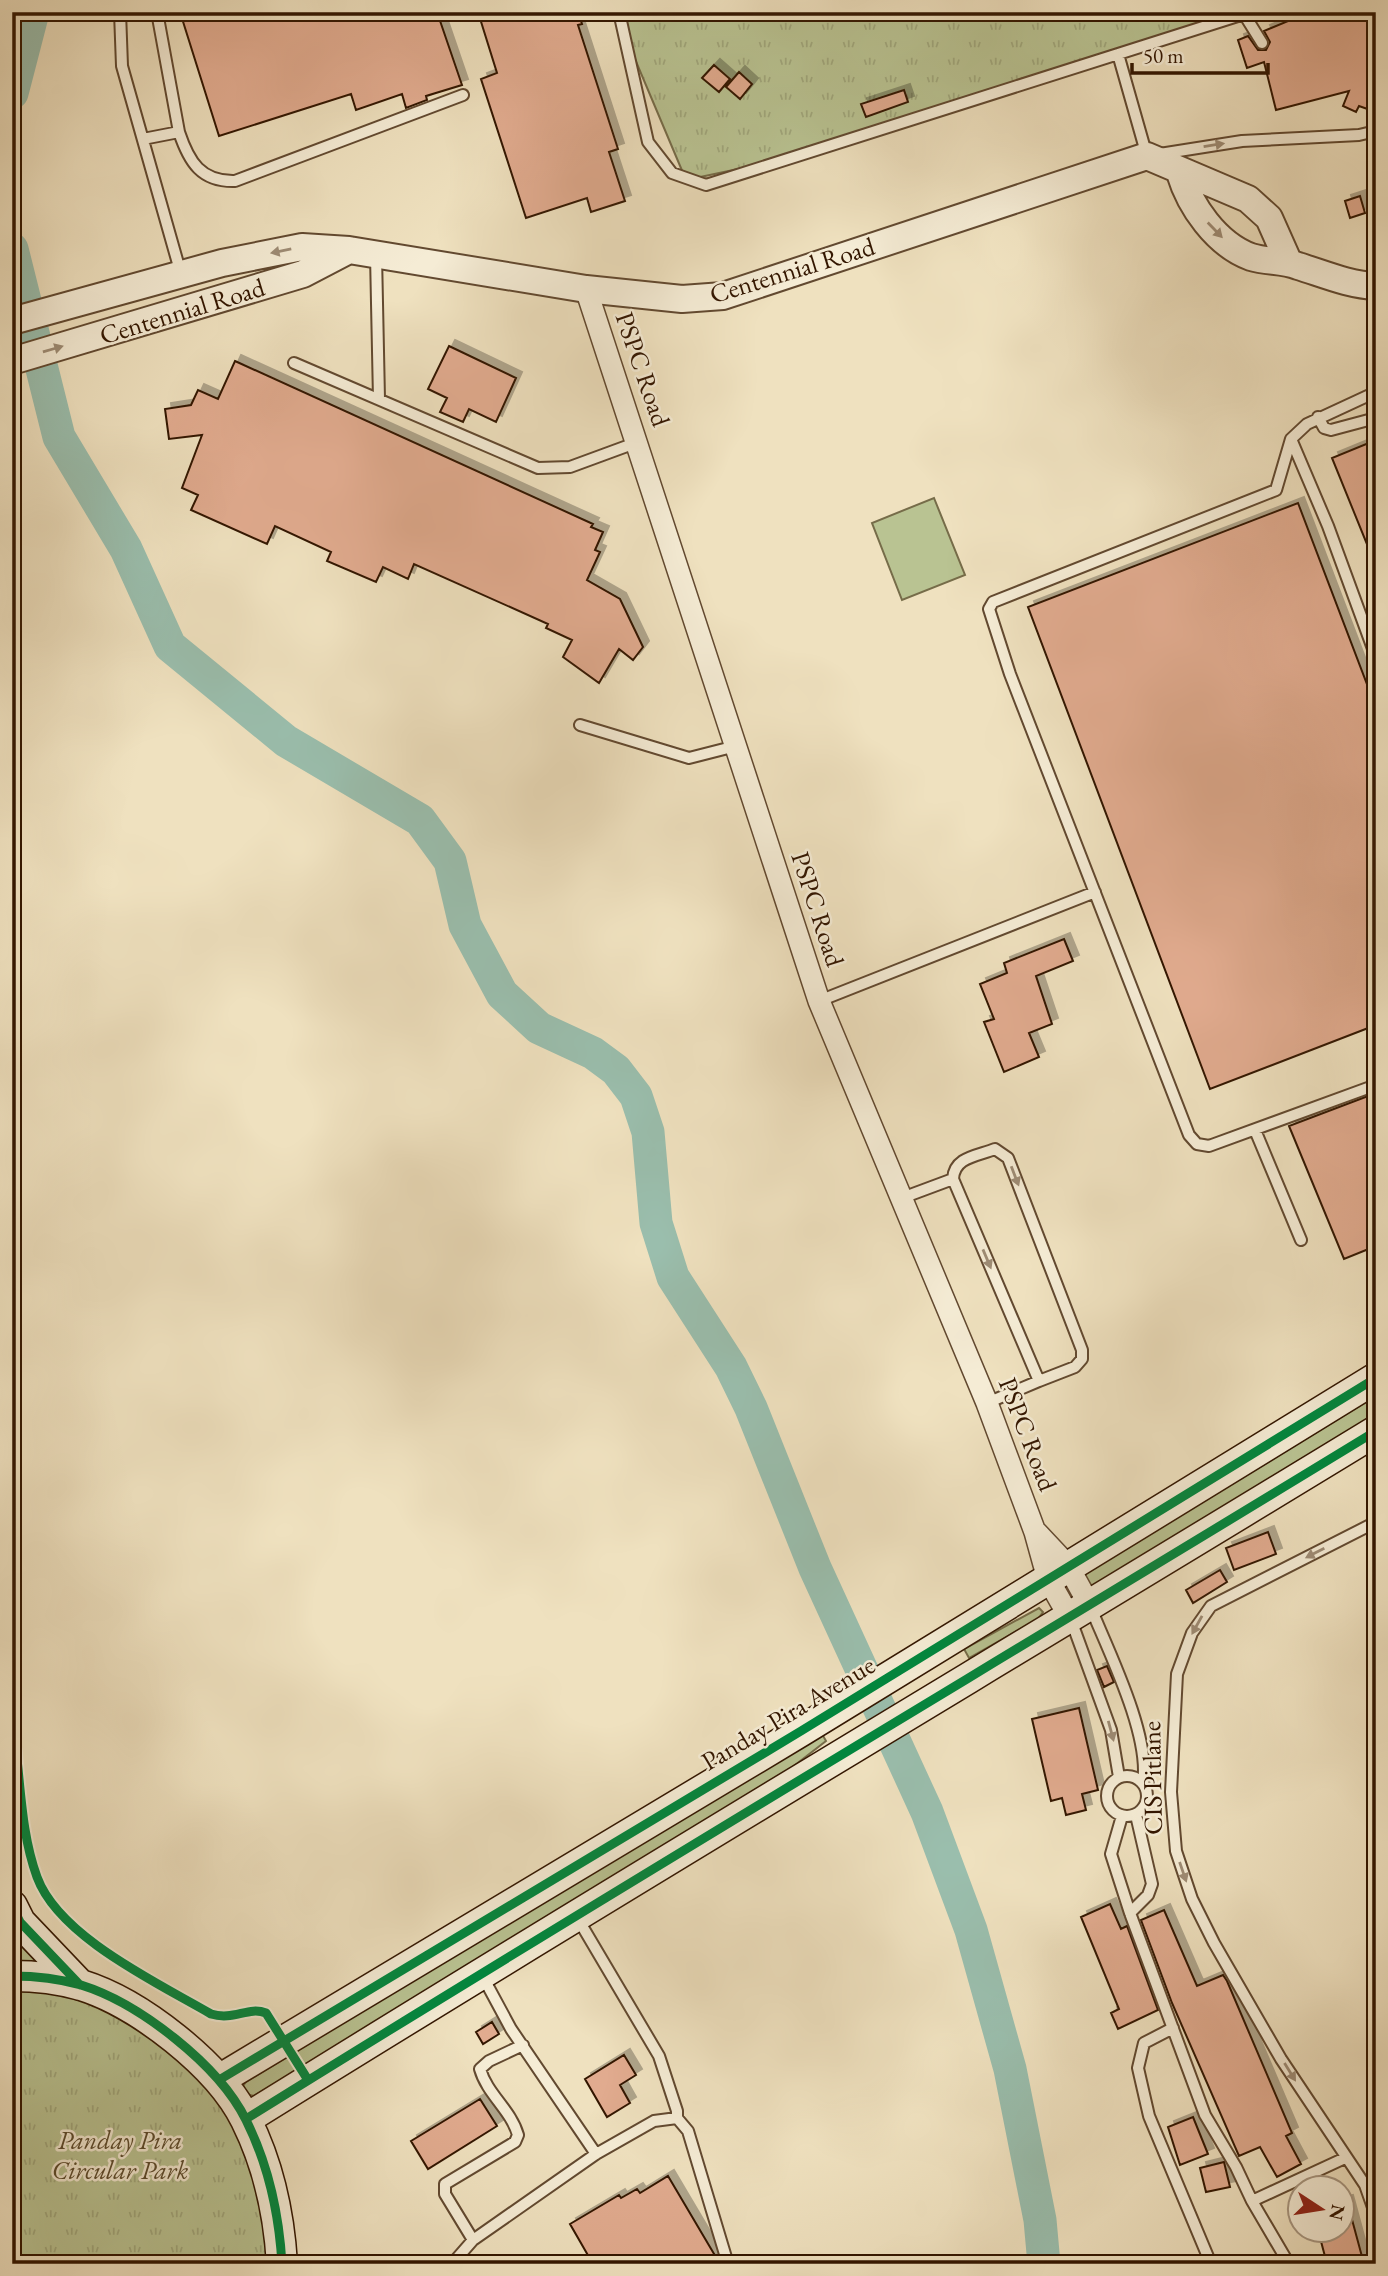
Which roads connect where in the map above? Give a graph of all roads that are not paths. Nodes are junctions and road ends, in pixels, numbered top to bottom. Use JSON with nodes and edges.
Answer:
{"nodes":[{"id":1,"x":120,"y":12,"type":"edge"},
{"id":2,"x":157,"y":12,"type":"edge"},
{"id":3,"x":619,"y":12,"type":"edge"},
{"id":4,"x":1244,"y":13,"type":"edge"},
{"id":5,"x":1262,"y":43,"type":"dead end"},
{"id":6,"x":1118,"y":54,"type":"junction"},
{"id":7,"x":463,"y":95,"type":"dead end"},
{"id":8,"x":1376,"y":131,"type":"edge"},
{"id":9,"x":179,"y":132,"type":"junction"},
{"id":10,"x":143,"y":139,"type":"junction"},
{"id":11,"x":1147,"y":156,"type":"junction"},
{"id":12,"x":1180,"y":173,"type":"junction"},
{"id":13,"x":349,"y":250,"type":"junction"},
{"id":14,"x":376,"y":255,"type":"junction"},
{"id":15,"x":1289,"y":263,"type":"junction"},
{"id":16,"x":182,"y":276,"type":"junction"},
{"id":17,"x":1376,"y":286,"type":"edge"},
{"id":18,"x":586,"y":289,"type":"junction"},
{"id":19,"x":12,"y":321,"type":"edge"},
{"id":20,"x":12,"y":361,"type":"edge"},
{"id":21,"x":294,"y":363,"type":"dead end"},
{"id":22,"x":1376,"y":392,"type":"edge"},
{"id":23,"x":379,"y":399,"type":"junction"},
{"id":24,"x":1318,"y":417,"type":"junction"},
{"id":25,"x":1376,"y":418,"type":"edge"},
{"id":26,"x":1291,"y":439,"type":"junction"},
{"id":27,"x":638,"y":442,"type":"junction"},
{"id":28,"x":1375,"y":652,"type":"edge"},
{"id":29,"x":580,"y":725,"type":"dead end"},
{"id":30,"x":736,"y":746,"type":"junction"},
{"id":31,"x":1094,"y":891,"type":"junction"},
{"id":32,"x":819,"y":1000,"type":"junction"},
{"id":33,"x":1376,"y":1085,"type":"edge"},
{"id":34,"x":1255,"y":1130,"type":"junction"},
{"id":35,"x":953,"y":1179,"type":"junction"},
{"id":36,"x":902,"y":1198,"type":"junction"},
{"id":37,"x":1301,"y":1240,"type":"dead end"},
{"id":38,"x":1376,"y":1378,"type":"edge"},
{"id":39,"x":1039,"y":1381,"type":"junction"},
{"id":40,"x":987,"y":1403,"type":"junction"},
{"id":41,"x":1376,"y":1431,"type":"edge"},
{"id":42,"x":1376,"y":1522,"type":"edge"},
{"id":43,"x":1058,"y":1572,"type":"junction"},
{"id":44,"x":1080,"y":1622,"type":"junction"},
{"id":45,"x":1102,"y":1634,"type":"junction"},
{"id":46,"x":1119,"y":1777,"type":"junction"},
{"id":47,"x":1143,"y":1783,"type":"junction"},
{"id":48,"x":1136,"y":1815,"type":"junction"},
{"id":49,"x":1122,"y":1816,"type":"junction"},
{"id":50,"x":12,"y":1906,"type":"edge"},
{"id":51,"x":1130,"y":1913,"type":"junction"},
{"id":52,"x":576,"y":1916,"type":"junction"},
{"id":53,"x":480,"y":1972,"type":"junction"},
{"id":54,"x":12,"y":1976,"type":"edge"},
{"id":55,"x":80,"y":1985,"type":"junction"},
{"id":56,"x":1173,"y":2028,"type":"junction"},
{"id":57,"x":523,"y":2045,"type":"junction"},
{"id":58,"x":219,"y":2080,"type":"junction"},
{"id":59,"x":677,"y":2118,"type":"junction"},
{"id":60,"x":246,"y":2119,"type":"junction"},
{"id":61,"x":596,"y":2154,"type":"junction"},
{"id":62,"x":1345,"y":2158,"type":"junction"},
{"id":63,"x":1252,"y":2201,"type":"junction"},
{"id":64,"x":1376,"y":2216,"type":"edge"},
{"id":65,"x":473,"y":2240,"type":"junction"},
{"id":66,"x":282,"y":2264,"type":"edge"},
{"id":67,"x":452,"y":2264,"type":"edge"},
{"id":68,"x":728,"y":2264,"type":"edge"},
{"id":69,"x":1211,"y":2264,"type":"edge"},
{"id":70,"x":1289,"y":2264,"type":"edge"}],
"edges":[{"from":1,"to":10,"type":"lane"},
{"from":2,"to":9,"type":"lane"},
{"from":3,"to":6,"type":"lane"},
{"from":4,"to":5,"type":"lane"},
{"from":4,"to":6,"type":"lane"},
{"from":6,"to":11,"type":"lane"},
{"from":7,"to":9,"type":"lane"},
{"from":11,"to":8,"type":"lane","one_way":true},
{"from":9,"to":10,"type":"lane"},
{"from":10,"to":16,"type":"lane"},
{"from":11,"to":12,"type":"street"},
{"from":11,"to":18,"type":"street","name":"Centennial Road"},
{"from":12,"to":15,"type":"street"},
{"from":12,"to":15,"type":"street","one_way":true},
{"from":13,"to":14,"type":"street","name":"Centennial Road"},
{"from":13,"to":16,"type":"street","name":"Centennial Road","one_way":true},
{"from":20,"to":13,"type":"street","name":"Centennial Road","one_way":true},
{"from":14,"to":18,"type":"street","name":"Centennial Road"},
{"from":14,"to":23,"type":"lane"},
{"from":15,"to":17,"type":"street"},
{"from":16,"to":19,"type":"street","name":"Centennial Road"},
{"from":18,"to":27,"type":"street","name":"PSPC Road"},
{"from":21,"to":23,"type":"lane"},
{"from":22,"to":24,"type":"lane"},
{"from":23,"to":27,"type":"lane"},
{"from":24,"to":25,"type":"lane"},
{"from":24,"to":26,"type":"lane"},
{"from":26,"to":28,"type":"lane"},
{"from":26,"to":31,"type":"lane"},
{"from":27,"to":30,"type":"street","name":"PSPC Road"},
{"from":29,"to":30,"type":"lane"},
{"from":30,"to":32,"type":"street","name":"PSPC Road"},
{"from":31,"to":32,"type":"lane"},
{"from":31,"to":34,"type":"lane"},
{"from":32,"to":36,"type":"street","name":"PSPC Road"},
{"from":33,"to":34,"type":"lane"},
{"from":34,"to":37,"type":"lane"},
{"from":35,"to":36,"type":"lane"},
{"from":35,"to":39,"type":"lane","one_way":true},
{"from":35,"to":39,"type":"lane","one_way":true},
{"from":36,"to":40,"type":"street","name":"PSPC Road"},
{"from":38,"to":43,"type":"main road","name":"Panday Pira Avenue"},
{"from":39,"to":40,"type":"lane"},
{"from":40,"to":43,"type":"street","name":"PSPC Road"},
{"from":41,"to":44,"type":"main road"},
{"from":42,"to":62,"type":"lane","name":"CIS Pitlane","one_way":true},
{"from":43,"to":44,"type":"street","name":"PSPC Road"},
{"from":43,"to":58,"type":"main road","name":"Panday Pira Avenue"},
{"from":44,"to":45,"type":"lane"},
{"from":44,"to":45,"type":"lane"},
{"from":44,"to":46,"type":"lane","one_way":true},
{"from":44,"to":52,"type":"main road"},
{"from":45,"to":47,"type":"lane"},
{"from":46,"to":47,"type":"lane"},
{"from":46,"to":49,"type":"lane"},
{"from":47,"to":48,"type":"lane"},
{"from":48,"to":49,"type":"lane"},
{"from":48,"to":51,"type":"lane"},
{"from":49,"to":51,"type":"lane"},
{"from":50,"to":55,"type":"main road"},
{"from":51,"to":56,"type":"lane"},
{"from":52,"to":53,"type":"main road"},
{"from":52,"to":59,"type":"lane"},
{"from":53,"to":57,"type":"lane"},
{"from":53,"to":60,"type":"main road"},
{"from":54,"to":55,"type":"main road"},
{"from":55,"to":58,"type":"main road"},
{"from":56,"to":63,"type":"lane"},
{"from":56,"to":69,"type":"lane"},
{"from":57,"to":61,"type":"lane"},
{"from":57,"to":65,"type":"lane"},
{"from":58,"to":60,"type":"main road"},
{"from":59,"to":61,"type":"lane"},
{"from":59,"to":68,"type":"lane"},
{"from":60,"to":66,"type":"main road"},
{"from":61,"to":65,"type":"lane"},
{"from":62,"to":63,"type":"lane"},
{"from":62,"to":64,"type":"lane","name":"CIS Pitlane"},
{"from":63,"to":70,"type":"lane"},
{"from":65,"to":67,"type":"lane"}]}
